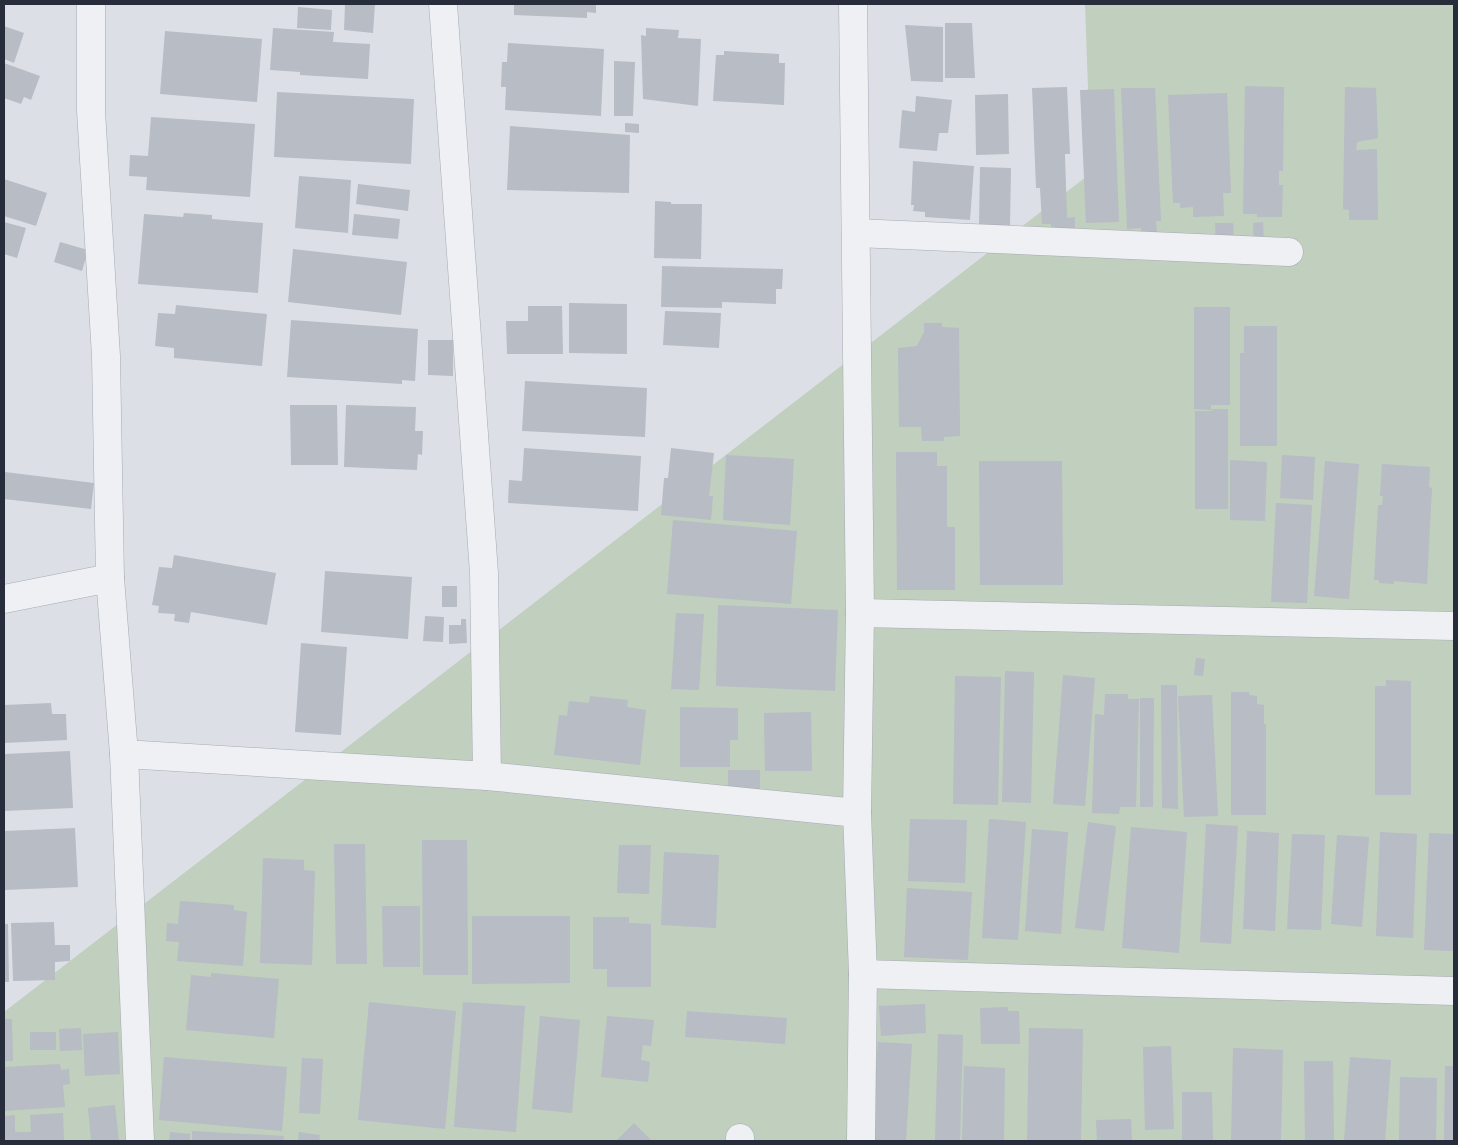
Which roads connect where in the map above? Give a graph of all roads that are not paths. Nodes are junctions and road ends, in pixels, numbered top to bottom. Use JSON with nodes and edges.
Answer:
{"nodes":[{"id":1,"x":91,"y":4,"type":"edge"},
{"id":2,"x":443,"y":4,"type":"edge"},
{"id":3,"x":853,"y":4,"type":"edge"},
{"id":4,"x":856,"y":233,"type":"junction"},
{"id":5,"x":1288,"y":252,"type":"dead end"},
{"id":6,"x":110,"y":578,"type":"junction"},
{"id":7,"x":4,"y":599,"type":"edge"},
{"id":8,"x":860,"y":613,"type":"junction"},
{"id":9,"x":1454,"y":626,"type":"edge"},
{"id":10,"x":124,"y":754,"type":"junction"},
{"id":11,"x":487,"y":776,"type":"junction"},
{"id":12,"x":858,"y":813,"type":"junction"},
{"id":13,"x":863,"y":974,"type":"junction"},
{"id":14,"x":1454,"y":991,"type":"edge"},
{"id":15,"x":140,"y":1141,"type":"edge"},
{"id":16,"x":861,"y":1141,"type":"edge"}],
"edges":[{"from":1,"to":6,"type":"street"},
{"from":2,"to":11,"type":"street"},
{"from":3,"to":4,"type":"street"},
{"from":4,"to":5,"type":"street"},
{"from":4,"to":8,"type":"street"},
{"from":6,"to":7,"type":"street"},
{"from":6,"to":10,"type":"street"},
{"from":8,"to":9,"type":"street"},
{"from":8,"to":12,"type":"street"},
{"from":10,"to":11,"type":"street"},
{"from":10,"to":15,"type":"street"},
{"from":11,"to":12,"type":"street"},
{"from":12,"to":13,"type":"street"},
{"from":13,"to":14,"type":"street"},
{"from":13,"to":16,"type":"street"}]}
